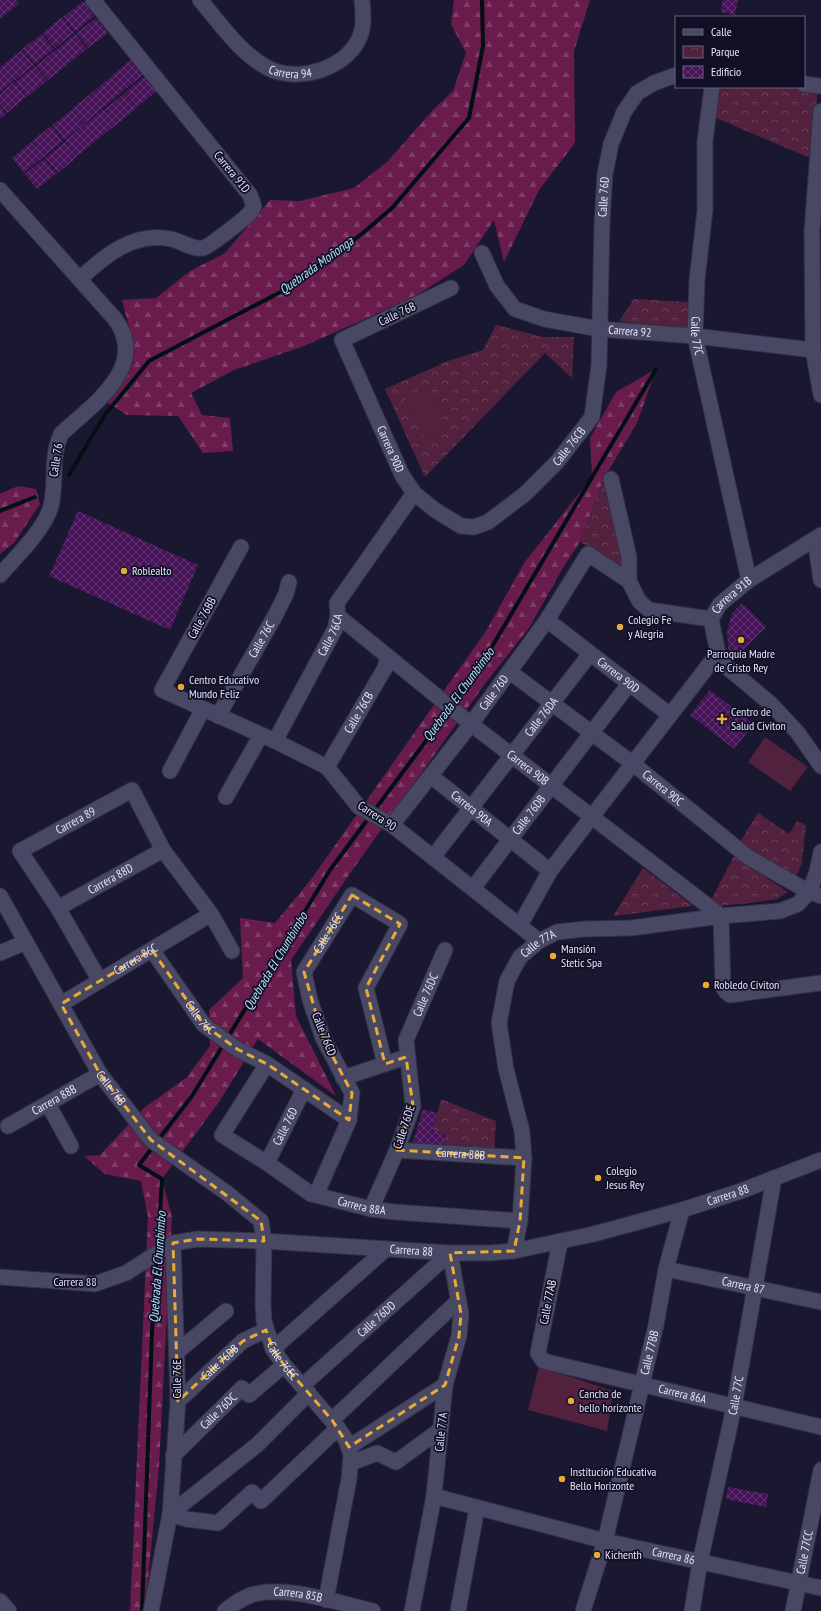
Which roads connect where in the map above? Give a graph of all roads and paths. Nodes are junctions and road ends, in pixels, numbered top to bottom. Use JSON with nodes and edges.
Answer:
{"nodes":[{"id":1,"x":93,"y":0,"type":"edge"},
{"id":2,"x":200,"y":0,"type":"edge"},
{"id":3,"x":362,"y":0,"type":"edge"},
{"id":4,"x":675,"y":75,"type":"edge"},
{"id":5,"x":805,"y":84,"type":"edge"},
{"id":6,"x":821,"y":86,"type":"edge"},
{"id":7,"x":712,"y":88,"type":"edge"},
{"id":8,"x":821,"y":110,"type":"edge"},
{"id":9,"x":0,"y":190,"type":"edge"},
{"id":10,"x":482,"y":253,"type":"dead end"},
{"id":11,"x":80,"y":279,"type":"junction"},
{"id":12,"x":451,"y":288,"type":"dead end"},
{"id":13,"x":599,"y":329,"type":"junction"},
{"id":14,"x":695,"y":336,"type":"junction"},
{"id":15,"x":342,"y":340,"type":"joint"},
{"id":16,"x":813,"y":350,"type":"junction"},
{"id":17,"x":821,"y":396,"type":"edge"},
{"id":18,"x":611,"y":479,"type":"dead end"},
{"id":19,"x":414,"y":493,"type":"junction"},
{"id":20,"x":474,"y":528,"type":"joint"},
{"id":21,"x":818,"y":537,"type":"edge"},
{"id":22,"x":241,"y":547,"type":"dead end"},
{"id":23,"x":0,"y":574,"type":"edge"},
{"id":24,"x":749,"y":580,"type":"junction"},
{"id":25,"x":821,"y":580,"type":"edge"},
{"id":26,"x":629,"y":581,"type":"junction"},
{"id":27,"x":290,"y":582,"type":"dead end"},
{"id":28,"x":338,"y":616,"type":"junction"},
{"id":29,"x":711,"y":619,"type":"junction"},
{"id":30,"x":547,"y":620,"type":"junction"},
{"id":31,"x":718,"y":653,"type":"junction"},
{"id":32,"x":590,"y":654,"type":"junction"},
{"id":33,"x":388,"y":657,"type":"junction"},
{"id":34,"x":510,"y":672,"type":"junction"},
{"id":35,"x":629,"y":684,"type":"junction"},
{"id":36,"x":162,"y":690,"type":"joint"},
{"id":37,"x":552,"y":703,"type":"junction"},
{"id":38,"x":203,"y":710,"type":"junction"},
{"id":39,"x":670,"y":715,"type":"junction"},
{"id":40,"x":218,"y":716,"type":"junction"},
{"id":41,"x":471,"y":724,"type":"junction"},
{"id":42,"x":592,"y":733,"type":"junction"},
{"id":43,"x":261,"y":735,"type":"junction"},
{"id":44,"x":275,"y":741,"type":"junction"},
{"id":45,"x":512,"y":755,"type":"junction"},
{"id":46,"x":632,"y":763,"type":"junction"},
{"id":47,"x":821,"y":765,"type":"edge"},
{"id":48,"x":327,"y":767,"type":"junction"},
{"id":49,"x":170,"y":771,"type":"dead end"},
{"id":50,"x":431,"y":776,"type":"junction"},
{"id":51,"x":552,"y":786,"type":"junction"},
{"id":52,"x":226,"y":797,"type":"dead end"},
{"id":53,"x":471,"y":808,"type":"junction"},
{"id":54,"x":591,"y":816,"type":"junction"},
{"id":55,"x":392,"y":825,"type":"junction"},
{"id":56,"x":511,"y":840,"type":"junction"},
{"id":57,"x":163,"y":850,"type":"junction"},
{"id":58,"x":821,"y":852,"type":"edge"},
{"id":59,"x":433,"y":857,"type":"junction"},
{"id":60,"x":550,"y":871,"type":"junction"},
{"id":61,"x":473,"y":888,"type":"junction"},
{"id":62,"x":815,"y":894,"type":"edge"},
{"id":63,"x":0,"y":896,"type":"edge"},
{"id":64,"x":58,"y":908,"type":"junction"},
{"id":65,"x":211,"y":914,"type":"junction"},
{"id":66,"x":721,"y":916,"type":"junction"},
{"id":67,"x":520,"y":925,"type":"junction"},
{"id":68,"x":540,"y":941,"type":"junction"},
{"id":69,"x":26,"y":942,"type":"junction"},
{"id":70,"x":152,"y":950,"type":"junction"},
{"id":71,"x":445,"y":950,"type":"dead end"},
{"id":72,"x":232,"y":951,"type":"dead end"},
{"id":73,"x":0,"y":953,"type":"edge"},
{"id":74,"x":304,"y":972,"type":"joint"},
{"id":75,"x":100,"y":981,"type":"junction"},
{"id":76,"x":821,"y":983,"type":"edge"},
{"id":77,"x":61,"y":1004,"type":"junction"},
{"id":78,"x":406,"y":1040,"type":"joint"},
{"id":79,"x":406,"y":1057,"type":"junction"},
{"id":80,"x":268,"y":1064,"type":"junction"},
{"id":81,"x":385,"y":1064,"type":"junction"},
{"id":82,"x":100,"y":1074,"type":"junction"},
{"id":83,"x":343,"y":1078,"type":"junction"},
{"id":84,"x":304,"y":1089,"type":"junction"},
{"id":85,"x":48,"y":1104,"type":"junction"},
{"id":86,"x":350,"y":1120,"type":"junction"},
{"id":87,"x":8,"y":1126,"type":"dead end"},
{"id":88,"x":71,"y":1146,"type":"dead end"},
{"id":89,"x":397,"y":1150,"type":"junction"},
{"id":90,"x":524,"y":1158,"type":"junction"},
{"id":91,"x":821,"y":1160,"type":"edge"},
{"id":92,"x":267,"y":1163,"type":"junction"},
{"id":93,"x":774,"y":1178,"type":"junction"},
{"id":94,"x":316,"y":1195,"type":"junction"},
{"id":95,"x":371,"y":1209,"type":"junction"},
{"id":96,"x":682,"y":1210,"type":"junction"},
{"id":97,"x":520,"y":1222,"type":"junction"},
{"id":98,"x":264,"y":1241,"type":"junction"},
{"id":99,"x":560,"y":1242,"type":"junction"},
{"id":100,"x":386,"y":1249,"type":"junction"},
{"id":101,"x":162,"y":1250,"type":"junction"},
{"id":102,"x":514,"y":1251,"type":"junction"},
{"id":103,"x":450,"y":1253,"type":"junction"},
{"id":104,"x":666,"y":1269,"type":"junction"},
{"id":105,"x":0,"y":1277,"type":"edge"},
{"id":106,"x":756,"y":1288,"type":"junction"},
{"id":107,"x":458,"y":1300,"type":"junction"},
{"id":108,"x":821,"y":1302,"type":"edge"},
{"id":109,"x":226,"y":1311,"type":"dead end"},
{"id":110,"x":266,"y":1330,"type":"junction"},
{"id":111,"x":273,"y":1349,"type":"junction"},
{"id":112,"x":177,"y":1352,"type":"junction"},
{"id":113,"x":543,"y":1361,"type":"joint"},
{"id":114,"x":284,"y":1365,"type":"junction"},
{"id":115,"x":446,"y":1385,"type":"junction"},
{"id":116,"x":641,"y":1386,"type":"junction"},
{"id":117,"x":306,"y":1389,"type":"junction"},
{"id":118,"x":178,"y":1401,"type":"junction"},
{"id":119,"x":734,"y":1407,"type":"junction"},
{"id":120,"x":335,"y":1424,"type":"junction"},
{"id":121,"x":821,"y":1427,"type":"edge"},
{"id":122,"x":440,"y":1430,"type":"junction"},
{"id":123,"x":349,"y":1447,"type":"junction"},
{"id":124,"x":173,"y":1456,"type":"junction"},
{"id":125,"x":351,"y":1462,"type":"junction"},
{"id":126,"x":821,"y":1470,"type":"edge"},
{"id":127,"x":434,"y":1496,"type":"junction"},
{"id":128,"x":477,"y":1508,"type":"junction"},
{"id":129,"x":170,"y":1514,"type":"junction"},
{"id":130,"x":605,"y":1541,"type":"junction"},
{"id":131,"x":700,"y":1562,"type":"junction"},
{"id":132,"x":798,"y":1583,"type":"junction"},
{"id":133,"x":821,"y":1588,"type":"edge"},
{"id":134,"x":326,"y":1600,"type":"junction"},
{"id":135,"x":0,"y":1601,"type":"edge"},
{"id":136,"x":9,"y":1611,"type":"edge"},
{"id":137,"x":151,"y":1611,"type":"edge"},
{"id":138,"x":225,"y":1611,"type":"edge"},
{"id":139,"x":373,"y":1611,"type":"edge"},
{"id":140,"x":412,"y":1611,"type":"edge"},
{"id":141,"x":458,"y":1611,"type":"edge"},
{"id":142,"x":583,"y":1611,"type":"edge"},
{"id":143,"x":692,"y":1611,"type":"edge"},
{"id":144,"x":793,"y":1611,"type":"edge"}],
"edges":[{"from":1,"to":11,"type":"street","name":"Carrera 91D"},
{"from":2,"to":3,"type":"street","name":"Carrera 94"},
{"from":4,"to":13,"type":"street","name":"Calle 76D"},
{"from":5,"to":6,"type":"street"},
{"from":7,"to":14,"type":"street","name":"Calle 77C"},
{"from":8,"to":16,"type":"street"},
{"from":9,"to":11,"type":"street"},
{"from":10,"to":13,"type":"street","name":"Carrera 92"},
{"from":11,"to":23,"type":"street","name":"Calle 76"},
{"from":12,"to":15,"type":"street","name":"Calle 76B"},
{"from":13,"to":14,"type":"street","name":"Carrera 92"},
{"from":13,"to":20,"type":"street","name":"Calle 76CB"},
{"from":14,"to":16,"type":"street","name":"Carrera 92"},
{"from":14,"to":24,"type":"street","name":"Calle 77C"},
{"from":15,"to":19,"type":"street","name":"Carrera 90D"},
{"from":16,"to":17,"type":"street"},
{"from":18,"to":26,"type":"street"},
{"from":19,"to":20,"type":"street","name":"Carrera 90D"},
{"from":19,"to":28,"type":"street","name":"Calle 76CA"},
{"from":21,"to":24,"type":"street","name":"Carrera 91B"},
{"from":21,"to":25,"type":"street"},
{"from":22,"to":36,"type":"street","name":"Calle 76BB"},
{"from":24,"to":29,"type":"street","name":"Carrera 91B"},
{"from":26,"to":29,"type":"street","name":"Carrera 91B"},
{"from":26,"to":30,"type":"street","name":"Calle 76D"},
{"from":27,"to":40,"type":"street","name":"Calle 76C"},
{"from":28,"to":33,"type":"street","name":"Carrera 90B"},
{"from":28,"to":44,"type":"street","name":"Calle 76CA"},
{"from":29,"to":31,"type":"street"},
{"from":30,"to":32,"type":"street","name":"Carrera 90D"},
{"from":30,"to":34,"type":"street","name":"Calle 76D"},
{"from":31,"to":39,"type":"street"},
{"from":31,"to":47,"type":"street"},
{"from":32,"to":35,"type":"street","name":"Carrera 90D"},
{"from":32,"to":37,"type":"street","name":"Calle 76DA"},
{"from":33,"to":41,"type":"street","name":"Carrera 90B"},
{"from":33,"to":48,"type":"street","name":"Calle 76CB"},
{"from":34,"to":37,"type":"street","name":"Carrera 90C"},
{"from":34,"to":41,"type":"street","name":"Calle 76D"},
{"from":35,"to":39,"type":"street","name":"Carrera 90D"},
{"from":35,"to":42,"type":"street","name":"Calle 76DB"},
{"from":36,"to":38,"type":"street","name":"Carrera 90"},
{"from":37,"to":42,"type":"street","name":"Carrera 90C"},
{"from":37,"to":45,"type":"street","name":"Calle 76DA"},
{"from":38,"to":40,"type":"street","name":"Carrera 90"},
{"from":38,"to":49,"type":"street"},
{"from":39,"to":46,"type":"street"},
{"from":40,"to":43,"type":"street","name":"Carrera 90"},
{"from":41,"to":45,"type":"street","name":"Carrera 90B"},
{"from":41,"to":50,"type":"street","name":"Calle 76D"},
{"from":42,"to":46,"type":"street","name":"Carrera 90C"},
{"from":42,"to":51,"type":"street","name":"Calle 76DB"},
{"from":43,"to":44,"type":"street","name":"Carrera 90"},
{"from":43,"to":52,"type":"street"},
{"from":44,"to":48,"type":"street","name":"Carrera 90"},
{"from":45,"to":51,"type":"street","name":"Carrera 90B"},
{"from":45,"to":53,"type":"street","name":"Calle 76DA"},
{"from":46,"to":54,"type":"street"},
{"from":46,"to":62,"type":"street","name":"Carrera 90C"},
{"from":48,"to":55,"type":"street","name":"Carrera 90"},
{"from":50,"to":53,"type":"street","name":"Carrera 90A"},
{"from":50,"to":55,"type":"street","name":"Calle 76D"},
{"from":51,"to":54,"type":"street","name":"Carrera 90B"},
{"from":51,"to":56,"type":"street","name":"Calle 76DB"},
{"from":53,"to":56,"type":"street","name":"Carrera 90A"},
{"from":53,"to":59,"type":"street","name":"Calle 76DA"},
{"from":54,"to":60,"type":"street"},
{"from":54,"to":66,"type":"street","name":"Carrera 90B"},
{"from":55,"to":59,"type":"street","name":"Carrera 90"},
{"from":56,"to":60,"type":"street","name":"Carrera 90A"},
{"from":56,"to":61,"type":"street","name":"Calle 76DB"},
{"from":57,"to":64,"type":"street","name":"Carrera 88D"},
{"from":57,"to":64,"type":"street","name":"Carrera 89"},
{"from":57,"to":65,"type":"street"},
{"from":58,"to":62,"type":"street","name":"Calle 77A"},
{"from":59,"to":61,"type":"street","name":"Carrera 90"},
{"from":60,"to":67,"type":"street"},
{"from":61,"to":67,"type":"street","name":"Carrera 90"},
{"from":62,"to":66,"type":"street","name":"Calle 77A"},
{"from":63,"to":69,"type":"street","name":"Calle 76B"},
{"from":64,"to":75,"type":"street"},
{"from":65,"to":70,"type":"street","name":"Carrera 86C"},
{"from":65,"to":72,"type":"street"},
{"from":66,"to":68,"type":"street","name":"Calle 77A"},
{"from":66,"to":76,"type":"street"},
{"from":67,"to":68,"type":"street","name":"Carrera 90"},
{"from":68,"to":90,"type":"street","name":"Calle 77A"},
{"from":69,"to":73,"type":"street"},
{"from":69,"to":77,"type":"street","name":"Calle 76B"},
{"from":70,"to":75,"type":"street","name":"Carrera 86C"},
{"from":70,"to":80,"type":"street","name":"Calle 76C"},
{"from":71,"to":78,"type":"street","name":"Calle 76DC"},
{"from":74,"to":81,"type":"street","name":"Calle 76CC"},
{"from":74,"to":83,"type":"street","name":"Calle 76CD"},
{"from":75,"to":77,"type":"street","name":"Carrera 86C"},
{"from":77,"to":82,"type":"street","name":"Calle 76B"},
{"from":78,"to":79,"type":"street","name":"Calle 76DE"},
{"from":79,"to":81,"type":"street"},
{"from":79,"to":89,"type":"street","name":"Calle 76DE"},
{"from":80,"to":84,"type":"street"},
{"from":80,"to":92,"type":"street","name":"Carrera 88A"},
{"from":81,"to":83,"type":"street"},
{"from":82,"to":85,"type":"street","name":"Carrera 88B"},
{"from":82,"to":98,"type":"street","name":"Calle 76B"},
{"from":83,"to":86,"type":"street","name":"Calle 76CD"},
{"from":84,"to":86,"type":"street"},
{"from":84,"to":92,"type":"street","name":"Calle 76D"},
{"from":85,"to":87,"type":"street","name":"Carrera 88B"},
{"from":85,"to":88,"type":"street"},
{"from":86,"to":94,"type":"street"},
{"from":89,"to":90,"type":"street","name":"Carrera 88B"},
{"from":89,"to":95,"type":"street","name":"Calle 76DE"},
{"from":90,"to":97,"type":"street","name":"Calle 77A"},
{"from":91,"to":93,"type":"street","name":"Carrera 88"},
{"from":92,"to":94,"type":"street","name":"Carrera 88A"},
{"from":93,"to":96,"type":"street","name":"Carrera 88"},
{"from":93,"to":106,"type":"street","name":"Calle 77C"},
{"from":94,"to":95,"type":"street","name":"Carrera 88A"},
{"from":95,"to":97,"type":"street","name":"Carrera 88A"},
{"from":96,"to":99,"type":"street","name":"Carrera 88"},
{"from":96,"to":104,"type":"street","name":"Calle 77BB"},
{"from":97,"to":102,"type":"street","name":"Calle 77A"},
{"from":98,"to":100,"type":"street","name":"Carrera 88"},
{"from":98,"to":101,"type":"street","name":"Carrera 88"},
{"from":98,"to":110,"type":"street","name":"Calle 76EC"},
{"from":99,"to":102,"type":"street","name":"Carrera 88"},
{"from":99,"to":113,"type":"street","name":"Calle 77AB"},
{"from":100,"to":103,"type":"street","name":"Carrera 88"},
{"from":100,"to":111,"type":"street"},
{"from":101,"to":105,"type":"street","name":"Carrera 88"},
{"from":101,"to":112,"type":"street","name":"Calle 76E"},
{"from":102,"to":103,"type":"street","name":"Carrera 88"},
{"from":103,"to":107,"type":"street","name":"Calle 77A"},
{"from":103,"to":117,"type":"street","name":"Calle 76DD"},
{"from":104,"to":106,"type":"street","name":"Carrera 87"},
{"from":104,"to":116,"type":"street","name":"Calle 77BB"},
{"from":106,"to":108,"type":"street","name":"Carrera 87"},
{"from":106,"to":119,"type":"street","name":"Calle 77C"},
{"from":107,"to":115,"type":"street","name":"Calle 77A"},
{"from":107,"to":120,"type":"street"},
{"from":109,"to":112,"type":"street"},
{"from":110,"to":111,"type":"street","name":"Calle 76EC"},
{"from":110,"to":118,"type":"street","name":"Calle 76DB"},
{"from":111,"to":114,"type":"street","name":"Calle 76EC"},
{"from":112,"to":118,"type":"street","name":"Calle 76E"},
{"from":113,"to":116,"type":"street","name":"Carrera 86A"},
{"from":114,"to":117,"type":"street","name":"Calle 76EC"},
{"from":114,"to":124,"type":"street","name":"Calle 76DC"},
{"from":115,"to":122,"type":"street","name":"Calle 77A"},
{"from":115,"to":123,"type":"street"},
{"from":116,"to":119,"type":"street","name":"Carrera 86A"},
{"from":116,"to":130,"type":"street","name":"Calle 77BB"},
{"from":117,"to":120,"type":"street","name":"Calle 76EC"},
{"from":117,"to":129,"type":"street","name":"Calle 76DD"},
{"from":118,"to":124,"type":"street","name":"Calle 76E"},
{"from":119,"to":121,"type":"street","name":"Carrera 86A"},
{"from":119,"to":131,"type":"street","name":"Calle 77C"},
{"from":120,"to":123,"type":"street","name":"Calle 76EC"},
{"from":120,"to":129,"type":"street"},
{"from":122,"to":125,"type":"street"},
{"from":122,"to":127,"type":"street","name":"Calle 77A"},
{"from":123,"to":125,"type":"street","name":"Calle 76EC"},
{"from":124,"to":129,"type":"street","name":"Calle 76E"},
{"from":125,"to":134,"type":"street","name":"Calle 76EC"},
{"from":126,"to":132,"type":"street","name":"Calle 77CC"},
{"from":127,"to":128,"type":"street","name":"Carrera 86"},
{"from":127,"to":140,"type":"street","name":"Calle 77A"},
{"from":128,"to":130,"type":"street","name":"Carrera 86"},
{"from":128,"to":141,"type":"street"},
{"from":129,"to":137,"type":"street","name":"Calle 76E"},
{"from":130,"to":131,"type":"street","name":"Carrera 86"},
{"from":130,"to":142,"type":"street","name":"Calle 77BB"},
{"from":131,"to":132,"type":"street","name":"Carrera 86"},
{"from":131,"to":143,"type":"street","name":"Calle 77C"},
{"from":132,"to":133,"type":"street","name":"Carrera 86"},
{"from":132,"to":144,"type":"street","name":"Calle 77CC"},
{"from":134,"to":138,"type":"street","name":"Carrera 85B"},
{"from":134,"to":139,"type":"street","name":"Carrera 85B"},
{"from":135,"to":136,"type":"street"}]}
